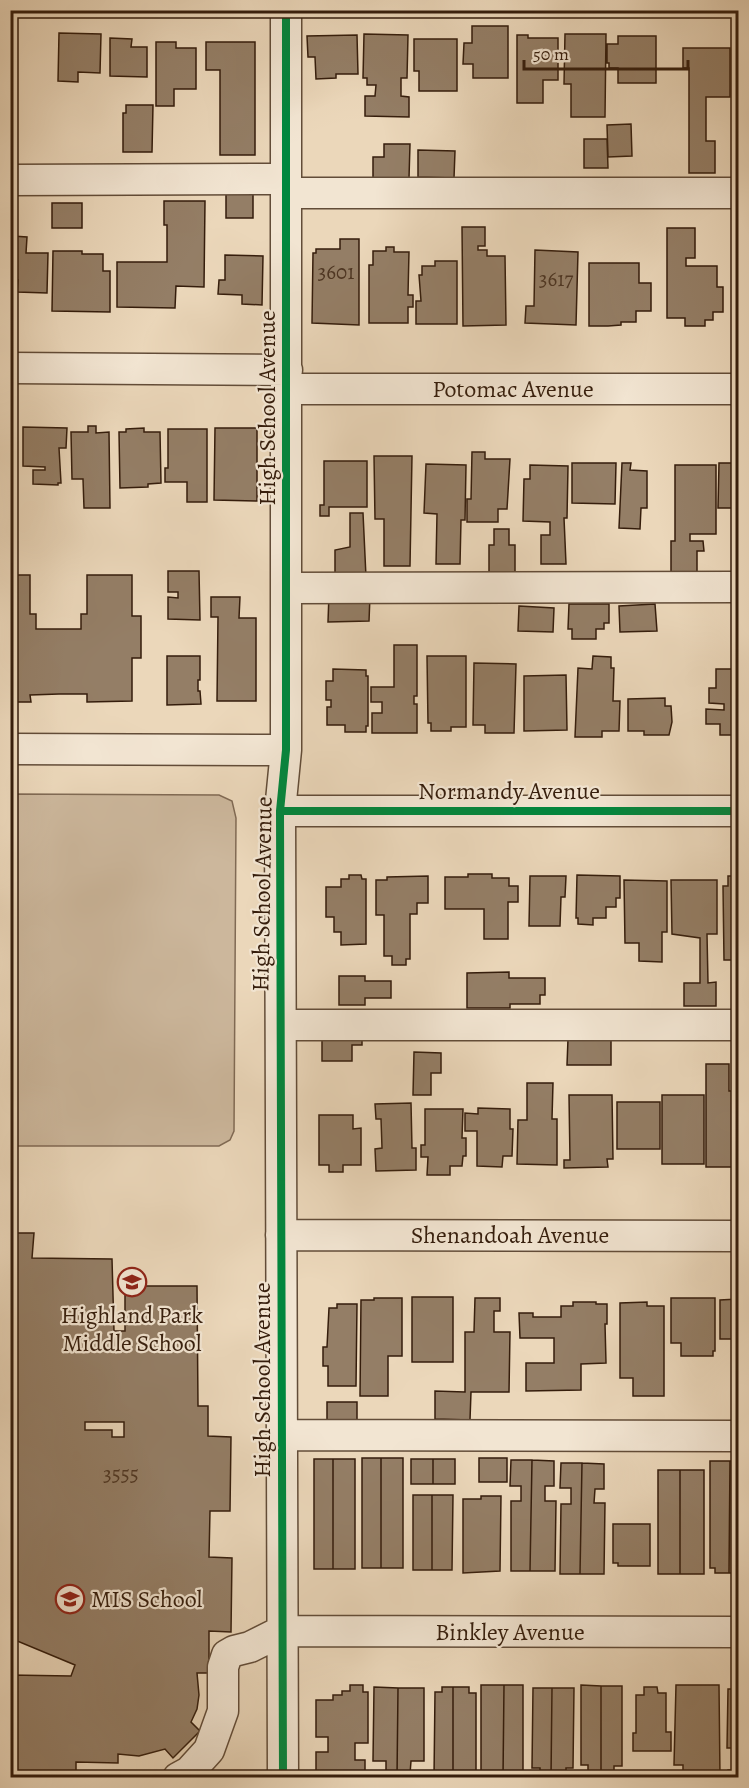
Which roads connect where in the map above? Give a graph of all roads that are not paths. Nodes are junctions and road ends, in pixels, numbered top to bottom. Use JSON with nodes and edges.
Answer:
{"nodes":[{"id":1,"x":286,"y":10,"type":"edge"},
{"id":2,"x":10,"y":180,"type":"edge"},
{"id":3,"x":286,"y":186,"type":"junction"},
{"id":4,"x":738,"y":194,"type":"edge"},
{"id":5,"x":10,"y":368,"type":"edge"},
{"id":6,"x":287,"y":380,"type":"junction"},
{"id":7,"x":738,"y":389,"type":"edge"},
{"id":8,"x":738,"y":587,"type":"edge"},
{"id":9,"x":287,"y":588,"type":"junction"},
{"id":10,"x":10,"y":749,"type":"edge"},
{"id":11,"x":286,"y":750,"type":"junction"},
{"id":12,"x":280,"y":810,"type":"junction"},
{"id":13,"x":738,"y":811,"type":"edge"},
{"id":14,"x":281,"y":1025,"type":"junction"},
{"id":15,"x":738,"y":1025,"type":"edge"},
{"id":16,"x":281,"y":1235,"type":"junction"},
{"id":17,"x":738,"y":1236,"type":"edge"},
{"id":18,"x":282,"y":1435,"type":"junction"},
{"id":19,"x":738,"y":1436,"type":"edge"},
{"id":20,"x":282,"y":1631,"type":"junction"},
{"id":21,"x":738,"y":1632,"type":"edge"},
{"id":22,"x":178,"y":1778,"type":"edge"},
{"id":23,"x":283,"y":1778,"type":"edge"}],
"edges":[{"from":1,"to":3,"type":"street","name":"High School Avenue"},
{"from":2,"to":3,"type":"street"},
{"from":3,"to":4,"type":"street"},
{"from":3,"to":6,"type":"street","name":"High School Avenue"},
{"from":5,"to":6,"type":"street","name":"Potomac Avenue"},
{"from":6,"to":7,"type":"street","name":"Potomac Avenue"},
{"from":6,"to":9,"type":"street","name":"High School Avenue"},
{"from":8,"to":9,"type":"street"},
{"from":9,"to":11,"type":"street","name":"High School Avenue"},
{"from":10,"to":11,"type":"street"},
{"from":11,"to":12,"type":"street","name":"High School Avenue"},
{"from":12,"to":13,"type":"street","name":"Normandy Avenue"},
{"from":12,"to":14,"type":"street","name":"High School Avenue"},
{"from":14,"to":15,"type":"street"},
{"from":14,"to":16,"type":"street","name":"High School Avenue"},
{"from":16,"to":17,"type":"street","name":"Shenandoah Avenue"},
{"from":16,"to":18,"type":"street","name":"High School Avenue"},
{"from":18,"to":19,"type":"street"},
{"from":18,"to":20,"type":"street","name":"High School Avenue"},
{"from":20,"to":21,"type":"street","name":"Binkley Avenue"},
{"from":20,"to":22,"type":"street"},
{"from":20,"to":23,"type":"street","name":"High School Avenue"}]}
